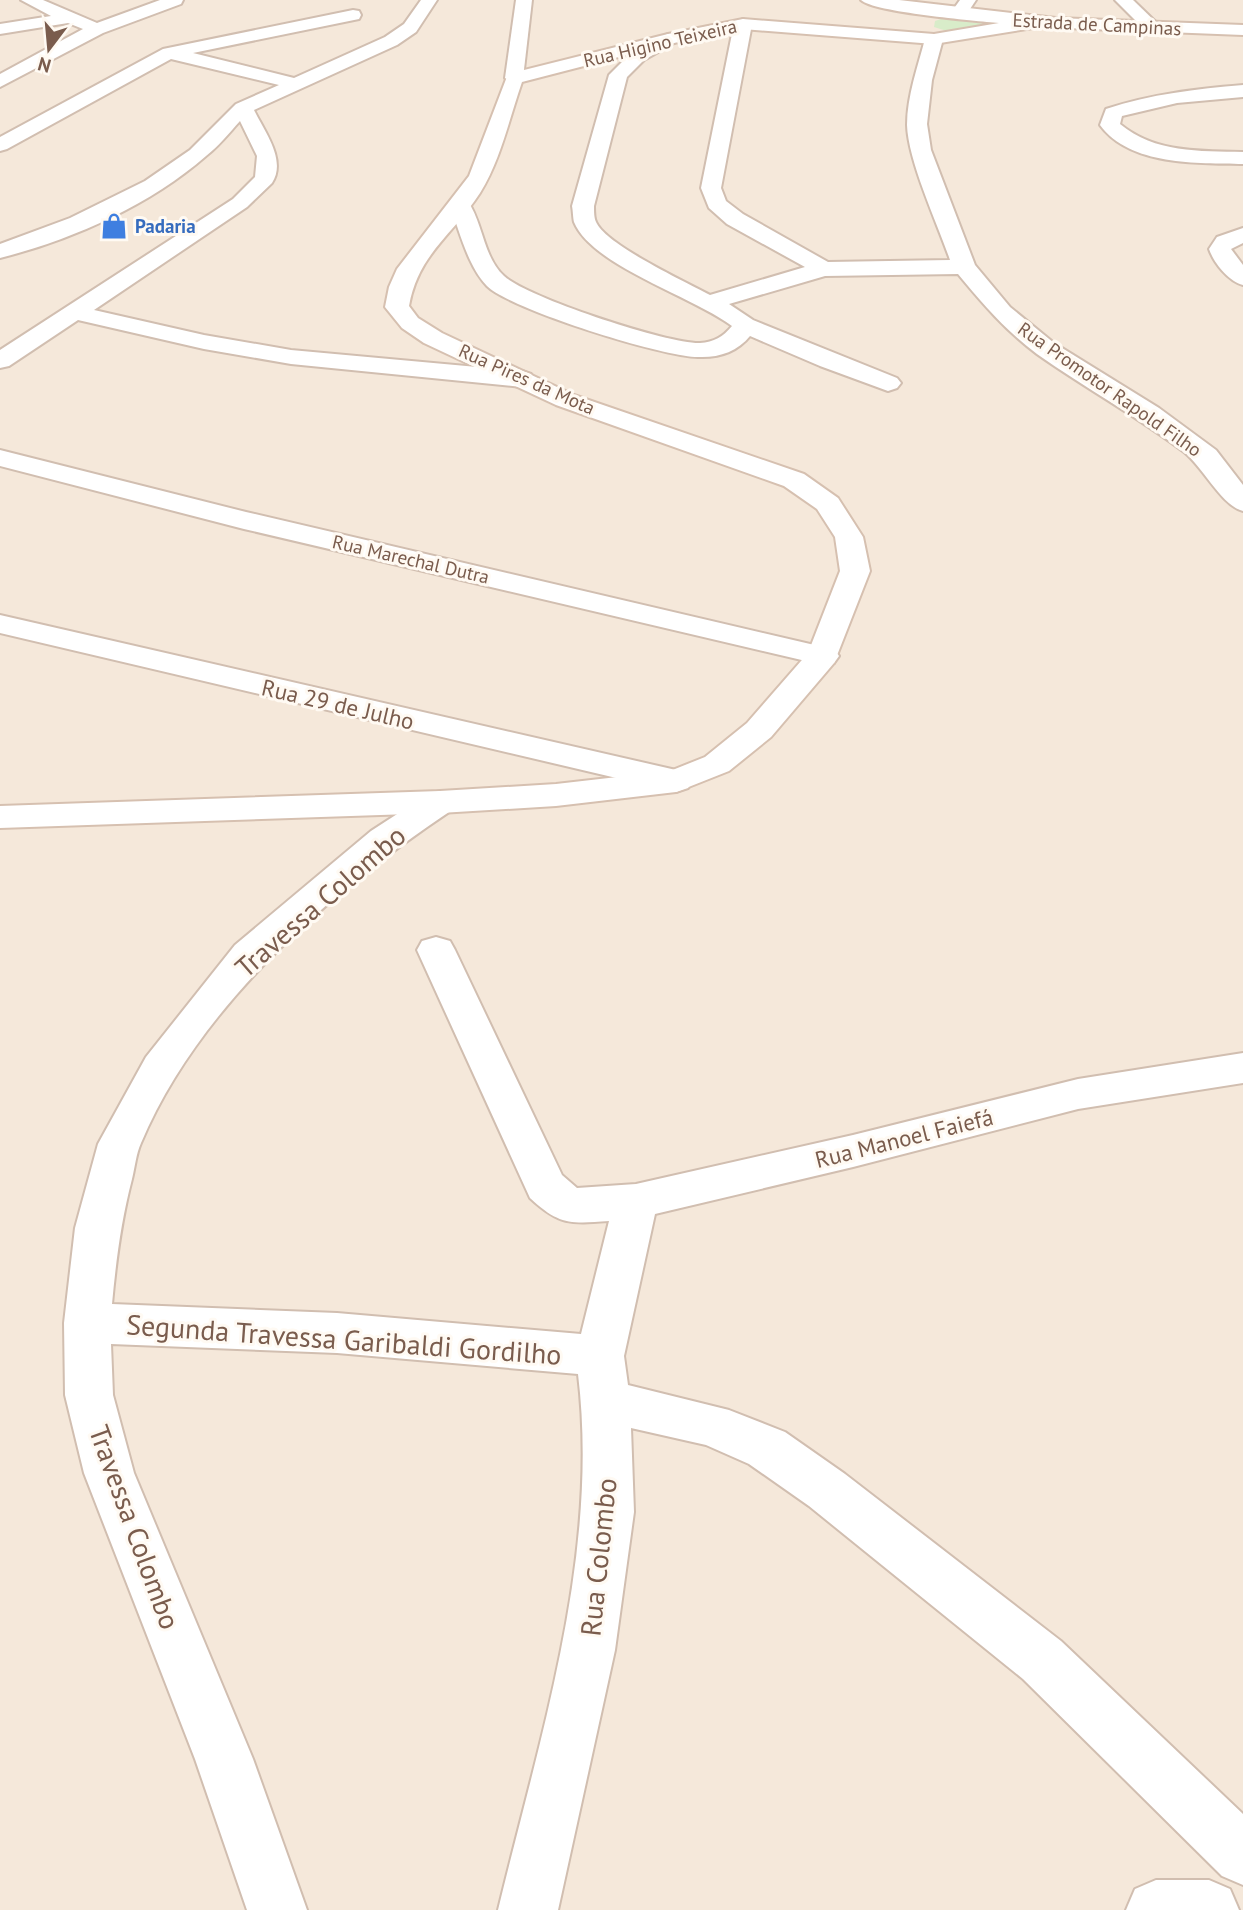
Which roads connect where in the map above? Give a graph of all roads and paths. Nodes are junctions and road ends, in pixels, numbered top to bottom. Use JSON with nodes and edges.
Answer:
{"nodes":[{"id":1,"x":29,"y":0,"type":"edge"},
{"id":2,"x":326,"y":0,"type":"edge"},
{"id":3,"x":429,"y":0,"type":"edge"},
{"id":4,"x":524,"y":0,"type":"edge"},
{"id":5,"x":869,"y":0,"type":"edge"},
{"id":6,"x":1123,"y":0,"type":"edge"},
{"id":7,"x":165,"y":1,"type":"edge"},
{"id":8,"x":921,"y":5,"type":"edge"},
{"id":9,"x":963,"y":7,"type":"edge"},
{"id":10,"x":67,"y":18,"type":"junction"},
{"id":11,"x":367,"y":19,"type":"junction"},
{"id":12,"x":1039,"y":22,"type":"junction"},
{"id":13,"x":743,"y":24,"type":"junction"},
{"id":14,"x":0,"y":29,"type":"edge"},
{"id":15,"x":97,"y":29,"type":"junction"},
{"id":16,"x":1154,"y":29,"type":"junction"},
{"id":17,"x":407,"y":30,"type":"junction"},
{"id":18,"x":1243,"y":30,"type":"edge"},
{"id":19,"x":134,"y":35,"type":"dead end"},
{"id":20,"x":668,"y":39,"type":"junction"},
{"id":21,"x":934,"y":39,"type":"junction"},
{"id":22,"x":169,"y":53,"type":"junction"},
{"id":23,"x":41,"y":59,"type":"junction"},
{"id":24,"x":0,"y":65,"type":"edge"},
{"id":25,"x":514,"y":78,"type":"junction"},
{"id":26,"x":0,"y":81,"type":"edge"},
{"id":27,"x":293,"y":83,"type":"junction"},
{"id":28,"x":1243,"y":91,"type":"edge"},
{"id":29,"x":243,"y":108,"type":"junction"},
{"id":30,"x":0,"y":145,"type":"edge"},
{"id":31,"x":1243,"y":158,"type":"edge"},
{"id":32,"x":460,"y":204,"type":"junction"},
{"id":33,"x":1243,"y":235,"type":"edge"},
{"id":34,"x":0,"y":251,"type":"edge"},
{"id":35,"x":964,"y":267,"type":"junction"},
{"id":36,"x":824,"y":269,"type":"junction"},
{"id":37,"x":1243,"y":278,"type":"edge"},
{"id":38,"x":710,"y":302,"type":"junction"},
{"id":39,"x":76,"y":313,"type":"junction"},
{"id":40,"x":745,"y":325,"type":"junction"},
{"id":41,"x":0,"y":361,"type":"edge"},
{"id":42,"x":522,"y":379,"type":"junction"},
{"id":43,"x":888,"y":383,"type":"dead end"},
{"id":44,"x":0,"y":458,"type":"edge"},
{"id":45,"x":1243,"y":503,"type":"edge"},
{"id":46,"x":0,"y":624,"type":"edge"},
{"id":47,"x":824,"y":656,"type":"junction"},
{"id":48,"x":676,"y":781,"type":"junction"},
{"id":49,"x":440,"y":802,"type":"junction"},
{"id":50,"x":0,"y":817,"type":"edge"},
{"id":51,"x":436,"y":950,"type":"dead end"},
{"id":52,"x":1243,"y":1068,"type":"edge"},
{"id":53,"x":636,"y":1201,"type":"junction"},
{"id":54,"x":87,"y":1324,"type":"junction"},
{"id":55,"x":603,"y":1378,"type":"junction"},
{"id":56,"x":1243,"y":1855,"type":"edge"},
{"id":57,"x":277,"y":1910,"type":"edge"},
{"id":58,"x":528,"y":1910,"type":"edge"},
{"id":59,"x":1156,"y":1910,"type":"edge"},
{"id":60,"x":1209,"y":1910,"type":"edge"}],
"edges":[{"from":1,"to":10,"type":"street"},
{"from":2,"to":11,"type":"street"},
{"from":3,"to":17,"type":"street"},
{"from":4,"to":25,"type":"street","name":"Rua Pires da Mota"},
{"from":5,"to":8,"type":"street","name":"Estrada de Campinas"},
{"from":6,"to":16,"type":"street"},
{"from":7,"to":15,"type":"street"},
{"from":8,"to":9,"type":"street","name":"Estrada de Campinas"},
{"from":8,"to":21,"type":"street"},
{"from":9,"to":12,"type":"street","name":"Estrada de Campinas"},
{"from":10,"to":14,"type":"street"},
{"from":10,"to":15,"type":"street"},
{"from":11,"to":17,"type":"street"},
{"from":11,"to":22,"type":"street"},
{"from":12,"to":16,"type":"street","name":"Estrada de Campinas"},
{"from":12,"to":21,"type":"street"},
{"from":13,"to":20,"type":"street","name":"Rua Higino Teixeira"},
{"from":13,"to":21,"type":"street","name":"Rua Higino Teixeira"},
{"from":13,"to":36,"type":"street"},
{"from":15,"to":23,"type":"street"},
{"from":16,"to":18,"type":"street","name":"Estrada de Campinas"},
{"from":17,"to":27,"type":"street"},
{"from":19,"to":22,"type":"street"},
{"from":20,"to":25,"type":"street","name":"Rua Higino Teixeira"},
{"from":20,"to":38,"type":"street"},
{"from":21,"to":35,"type":"street","name":"Rua Promotor Rapold Filho"},
{"from":22,"to":27,"type":"street"},
{"from":22,"to":30,"type":"street"},
{"from":23,"to":24,"type":"street"},
{"from":23,"to":26,"type":"street"},
{"from":25,"to":32,"type":"street","name":"Rua Pires da Mota"},
{"from":27,"to":29,"type":"street"},
{"from":28,"to":31,"type":"street"},
{"from":29,"to":34,"type":"street"},
{"from":29,"to":39,"type":"street"},
{"from":32,"to":40,"type":"street"},
{"from":32,"to":42,"type":"street","name":"Rua Pires da Mota"},
{"from":33,"to":37,"type":"street"},
{"from":35,"to":36,"type":"street"},
{"from":35,"to":45,"type":"street","name":"Rua Promotor Rapold Filho"},
{"from":36,"to":38,"type":"street"},
{"from":38,"to":40,"type":"street"},
{"from":39,"to":41,"type":"street"},
{"from":39,"to":42,"type":"street"},
{"from":40,"to":43,"type":"street"},
{"from":42,"to":47,"type":"street","name":"Rua Pires da Mota"},
{"from":44,"to":47,"type":"street","name":"Rua Marechal Dutra"},
{"from":46,"to":48,"type":"street","name":"Rua 29 de Julho"},
{"from":47,"to":48,"type":"street"},
{"from":48,"to":49,"type":"street"},
{"from":49,"to":50,"type":"street"},
{"from":49,"to":54,"type":"street","name":"Travessa Colombo"},
{"from":51,"to":53,"type":"street","name":"Rua Manoel Faiefá"},
{"from":52,"to":53,"type":"street","name":"Rua Manoel Faiefá"},
{"from":53,"to":55,"type":"street","name":"Rua Colombo"},
{"from":54,"to":55,"type":"street","name":"Segunda Travessa Garibaldi Gordilho"},
{"from":54,"to":57,"type":"street","name":"Travessa Colombo"},
{"from":55,"to":56,"type":"street","name":"Segunda Travessa Garibaldi Gordilho"},
{"from":55,"to":58,"type":"street","name":"Rua Colombo"},
{"from":59,"to":60,"type":"street"}]}
